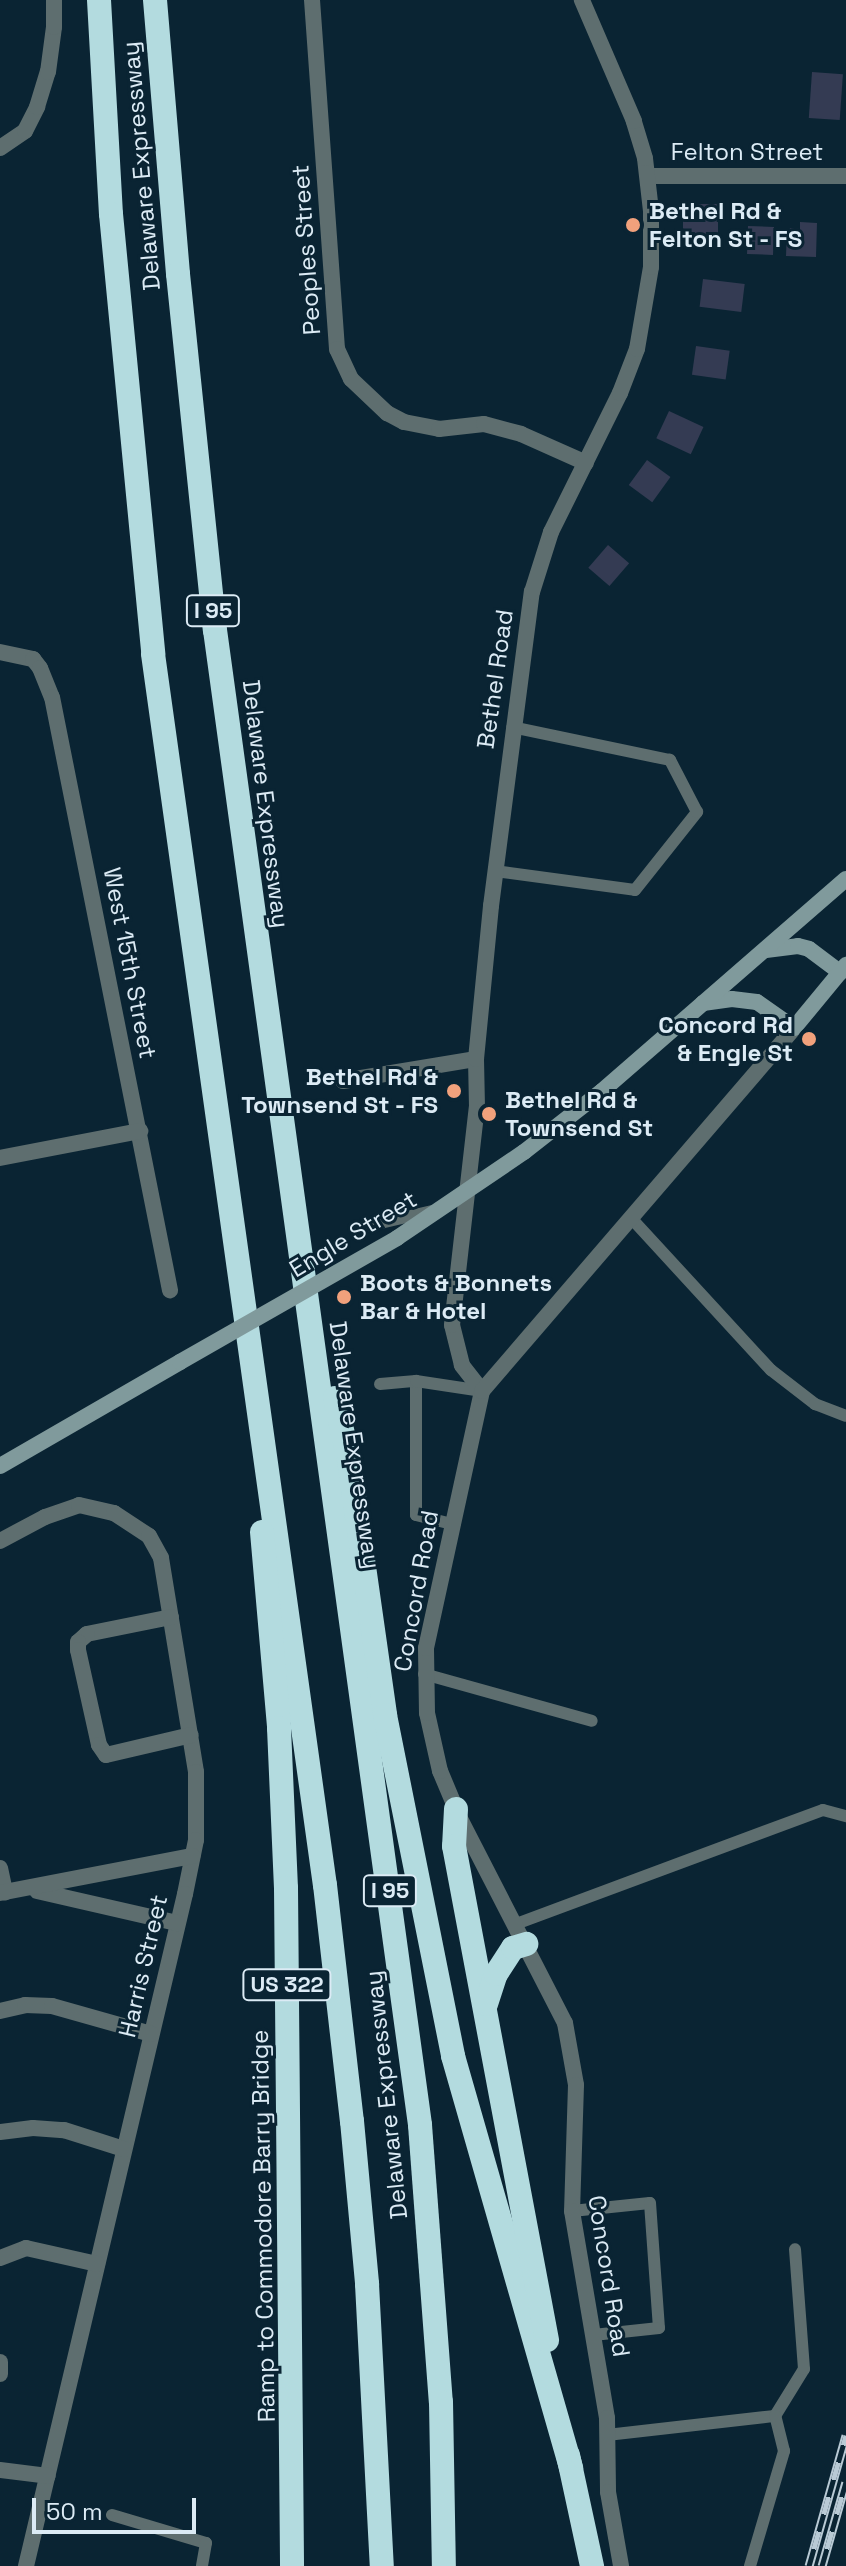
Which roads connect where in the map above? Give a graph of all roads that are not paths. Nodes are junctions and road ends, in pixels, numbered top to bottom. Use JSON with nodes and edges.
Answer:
{"nodes":[{"id":1,"x":54,"y":0,"type":"edge"},
{"id":2,"x":99,"y":0,"type":"edge"},
{"id":3,"x":155,"y":0,"type":"edge"},
{"id":4,"x":312,"y":0,"type":"edge"},
{"id":5,"x":582,"y":0,"type":"edge"},
{"id":6,"x":0,"y":148,"type":"edge"},
{"id":7,"x":648,"y":176,"type":"junction"},
{"id":8,"x":846,"y":176,"type":"edge"},
{"id":9,"x":586,"y":463,"type":"junction"},
{"id":10,"x":0,"y":652,"type":"edge"},
{"id":11,"x":512,"y":727,"type":"junction"},
{"id":12,"x":495,"y":871,"type":"junction"},
{"id":13,"x":846,"y":879,"type":"edge"},
{"id":14,"x":763,"y":951,"type":"junction"},
{"id":15,"x":843,"y":968,"type":"edge"},
{"id":16,"x":703,"y":1003,"type":"junction"},
{"id":17,"x":794,"y":1028,"type":"junction"},
{"id":18,"x":476,"y":1059,"type":"junction"},
{"id":19,"x":343,"y":1081,"type":"dead end"},
{"id":20,"x":140,"y":1131,"type":"junction"},
{"id":21,"x":0,"y":1158,"type":"edge"},
{"id":22,"x":467,"y":1203,"type":"junction"},
{"id":23,"x":632,"y":1219,"type":"junction"},
{"id":24,"x":295,"y":1220,"type":"junction"},
{"id":25,"x":359,"y":1228,"type":"dead end"},
{"id":26,"x":170,"y":1290,"type":"dead end"},
{"id":27,"x":416,"y":1381,"type":"junction"},
{"id":28,"x":380,"y":1384,"type":"dead end"},
{"id":29,"x":482,"y":1391,"type":"junction"},
{"id":30,"x":258,"y":1406,"type":"junction"},
{"id":31,"x":846,"y":1416,"type":"edge"},
{"id":32,"x":0,"y":1466,"type":"edge"},
{"id":33,"x":451,"y":1524,"type":"junction"},
{"id":34,"x":0,"y":1541,"type":"edge"},
{"id":35,"x":171,"y":1617,"type":"junction"},
{"id":36,"x":424,"y":1674,"type":"junction"},
{"id":37,"x":592,"y":1721,"type":"dead end"},
{"id":38,"x":191,"y":1735,"type":"junction"},
{"id":39,"x":456,"y":1809,"type":"junction"},
{"id":40,"x":846,"y":1816,"type":"edge"},
{"id":41,"x":192,"y":1856,"type":"junction"},
{"id":42,"x":0,"y":1868,"type":"edge"},
{"id":43,"x":27,"y":1889,"type":"junction"},
{"id":44,"x":2,"y":1893,"type":"edge"},
{"id":45,"x":177,"y":1923,"type":"junction"},
{"id":46,"x":521,"y":1934,"type":"junction"},
{"id":47,"x":485,"y":2010,"type":"junction"},
{"id":48,"x":0,"y":2011,"type":"edge"},
{"id":49,"x":151,"y":2034,"type":"junction"},
{"id":50,"x":0,"y":2132,"type":"edge"},
{"id":51,"x":124,"y":2149,"type":"junction"},
{"id":52,"x":572,"y":2211,"type":"junction"},
{"id":53,"x":795,"y":2249,"type":"dead end"},
{"id":54,"x":0,"y":2258,"type":"edge"},
{"id":55,"x":97,"y":2264,"type":"junction"},
{"id":56,"x":593,"y":2335,"type":"junction"},
{"id":57,"x":0,"y":2362,"type":"edge"},
{"id":58,"x":0,"y":2374,"type":"edge"},
{"id":59,"x":775,"y":2416,"type":"junction"},
{"id":60,"x":607,"y":2435,"type":"junction"},
{"id":61,"x":571,"y":2468,"type":"junction"},
{"id":62,"x":0,"y":2470,"type":"edge"},
{"id":63,"x":48,"y":2476,"type":"junction"},
{"id":64,"x":444,"y":2483,"type":"junction"},
{"id":65,"x":112,"y":2515,"type":"dead end"},
{"id":66,"x":26,"y":2566,"type":"edge"},
{"id":67,"x":202,"y":2566,"type":"edge"},
{"id":68,"x":292,"y":2566,"type":"edge"},
{"id":69,"x":382,"y":2566,"type":"edge"},
{"id":70,"x":444,"y":2566,"type":"edge"},
{"id":71,"x":453,"y":2566,"type":"edge"},
{"id":72,"x":592,"y":2566,"type":"edge"},
{"id":73,"x":621,"y":2566,"type":"edge"},
{"id":74,"x":750,"y":2566,"type":"edge"}],
"edges":[{"from":1,"to":6,"type":"street"},
{"from":2,"to":30,"type":"highway","name":"Delaware Expressway","number":"I 95"},
{"from":3,"to":24,"type":"highway","name":"Delaware Expressway","number":"I 95"},
{"from":4,"to":9,"type":"street","name":"Peoples Street"},
{"from":5,"to":7,"type":"street","name":"Bethel Road"},
{"from":7,"to":8,"type":"street","name":"Felton Street"},
{"from":7,"to":9,"type":"street","name":"Bethel Road"},
{"from":9,"to":11,"type":"street","name":"Bethel Road"},
{"from":10,"to":20,"type":"street","name":"West 15th Street"},
{"from":11,"to":12,"type":"street","name":"Bethel Road"},
{"from":11,"to":12,"type":"lane"},
{"from":12,"to":18,"type":"street","name":"Bethel Road"},
{"from":13,"to":14,"type":"main road","name":"Engle Street"},
{"from":14,"to":15,"type":"main road"},
{"from":14,"to":16,"type":"main road","name":"Engle Street"},
{"from":15,"to":17,"type":"main road","name":"Concord Road"},
{"from":16,"to":17,"type":"main road"},
{"from":16,"to":32,"type":"main road","name":"Engle Street","bridge":true},
{"from":17,"to":23,"type":"street","name":"Concord Road"},
{"from":18,"to":19,"type":"street"},
{"from":18,"to":22,"type":"street","name":"Bethel Road"},
{"from":20,"to":21,"type":"street"},
{"from":20,"to":26,"type":"street","name":"West 15th Street"},
{"from":22,"to":25,"type":"lane"},
{"from":22,"to":29,"type":"street","name":"Bethel Road"},
{"from":23,"to":29,"type":"street","name":"Concord Road"},
{"from":23,"to":31,"type":"lane"},
{"from":24,"to":61,"type":"highway"},
{"from":24,"to":64,"type":"highway","name":"Delaware Expressway","number":"I 95"},
{"from":27,"to":28,"type":"lane"},
{"from":27,"to":29,"type":"lane"},
{"from":27,"to":33,"type":"lane"},
{"from":29,"to":33,"type":"street","name":"Concord Road"},
{"from":30,"to":68,"type":"highway","name":"Ramp to Commodore Barry Bridge","number":"US 322"},
{"from":30,"to":69,"type":"highway","name":"Delaware Expressway","number":"I 95"},
{"from":33,"to":36,"type":"street","name":"Concord Road"},
{"from":34,"to":35,"type":"street","name":"Harris Street"},
{"from":35,"to":38,"type":"street","name":"Harris Street"},
{"from":35,"to":38,"type":"street"},
{"from":36,"to":37,"type":"lane"},
{"from":36,"to":39,"type":"street","name":"Concord Road"},
{"from":38,"to":41,"type":"street","name":"Harris Street"},
{"from":39,"to":46,"type":"street","name":"Concord Road"},
{"from":39,"to":47,"type":"highway"},
{"from":40,"to":46,"type":"lane"},
{"from":41,"to":43,"type":"street"},
{"from":41,"to":45,"type":"street","name":"Harris Street"},
{"from":42,"to":44,"type":"street"},
{"from":43,"to":44,"type":"street"},
{"from":43,"to":45,"type":"street"},
{"from":45,"to":49,"type":"street","name":"Harris Street"},
{"from":46,"to":47,"type":"highway"},
{"from":46,"to":52,"type":"street","name":"Concord Road"},
{"from":47,"to":61,"type":"highway"},
{"from":48,"to":49,"type":"street"},
{"from":49,"to":51,"type":"street","name":"Harris Street"},
{"from":50,"to":51,"type":"street"},
{"from":51,"to":55,"type":"street","name":"Harris Street"},
{"from":52,"to":56,"type":"street","name":"Concord Road"},
{"from":52,"to":56,"type":"lane"},
{"from":53,"to":59,"type":"lane"},
{"from":54,"to":55,"type":"street"},
{"from":55,"to":63,"type":"street","name":"Harris Street"},
{"from":56,"to":60,"type":"street","name":"Concord Road"},
{"from":57,"to":58,"type":"street"},
{"from":59,"to":60,"type":"lane"},
{"from":59,"to":74,"type":"lane"},
{"from":60,"to":73,"type":"street","name":"Concord Road"},
{"from":61,"to":72,"type":"highway"},
{"from":62,"to":63,"type":"street"},
{"from":63,"to":66,"type":"street","name":"Harris Street"},
{"from":64,"to":70,"type":"highway","name":"Delaware Expressway","number":"I 95"},
{"from":64,"to":71,"type":"highway"},
{"from":65,"to":67,"type":"lane"}]}
